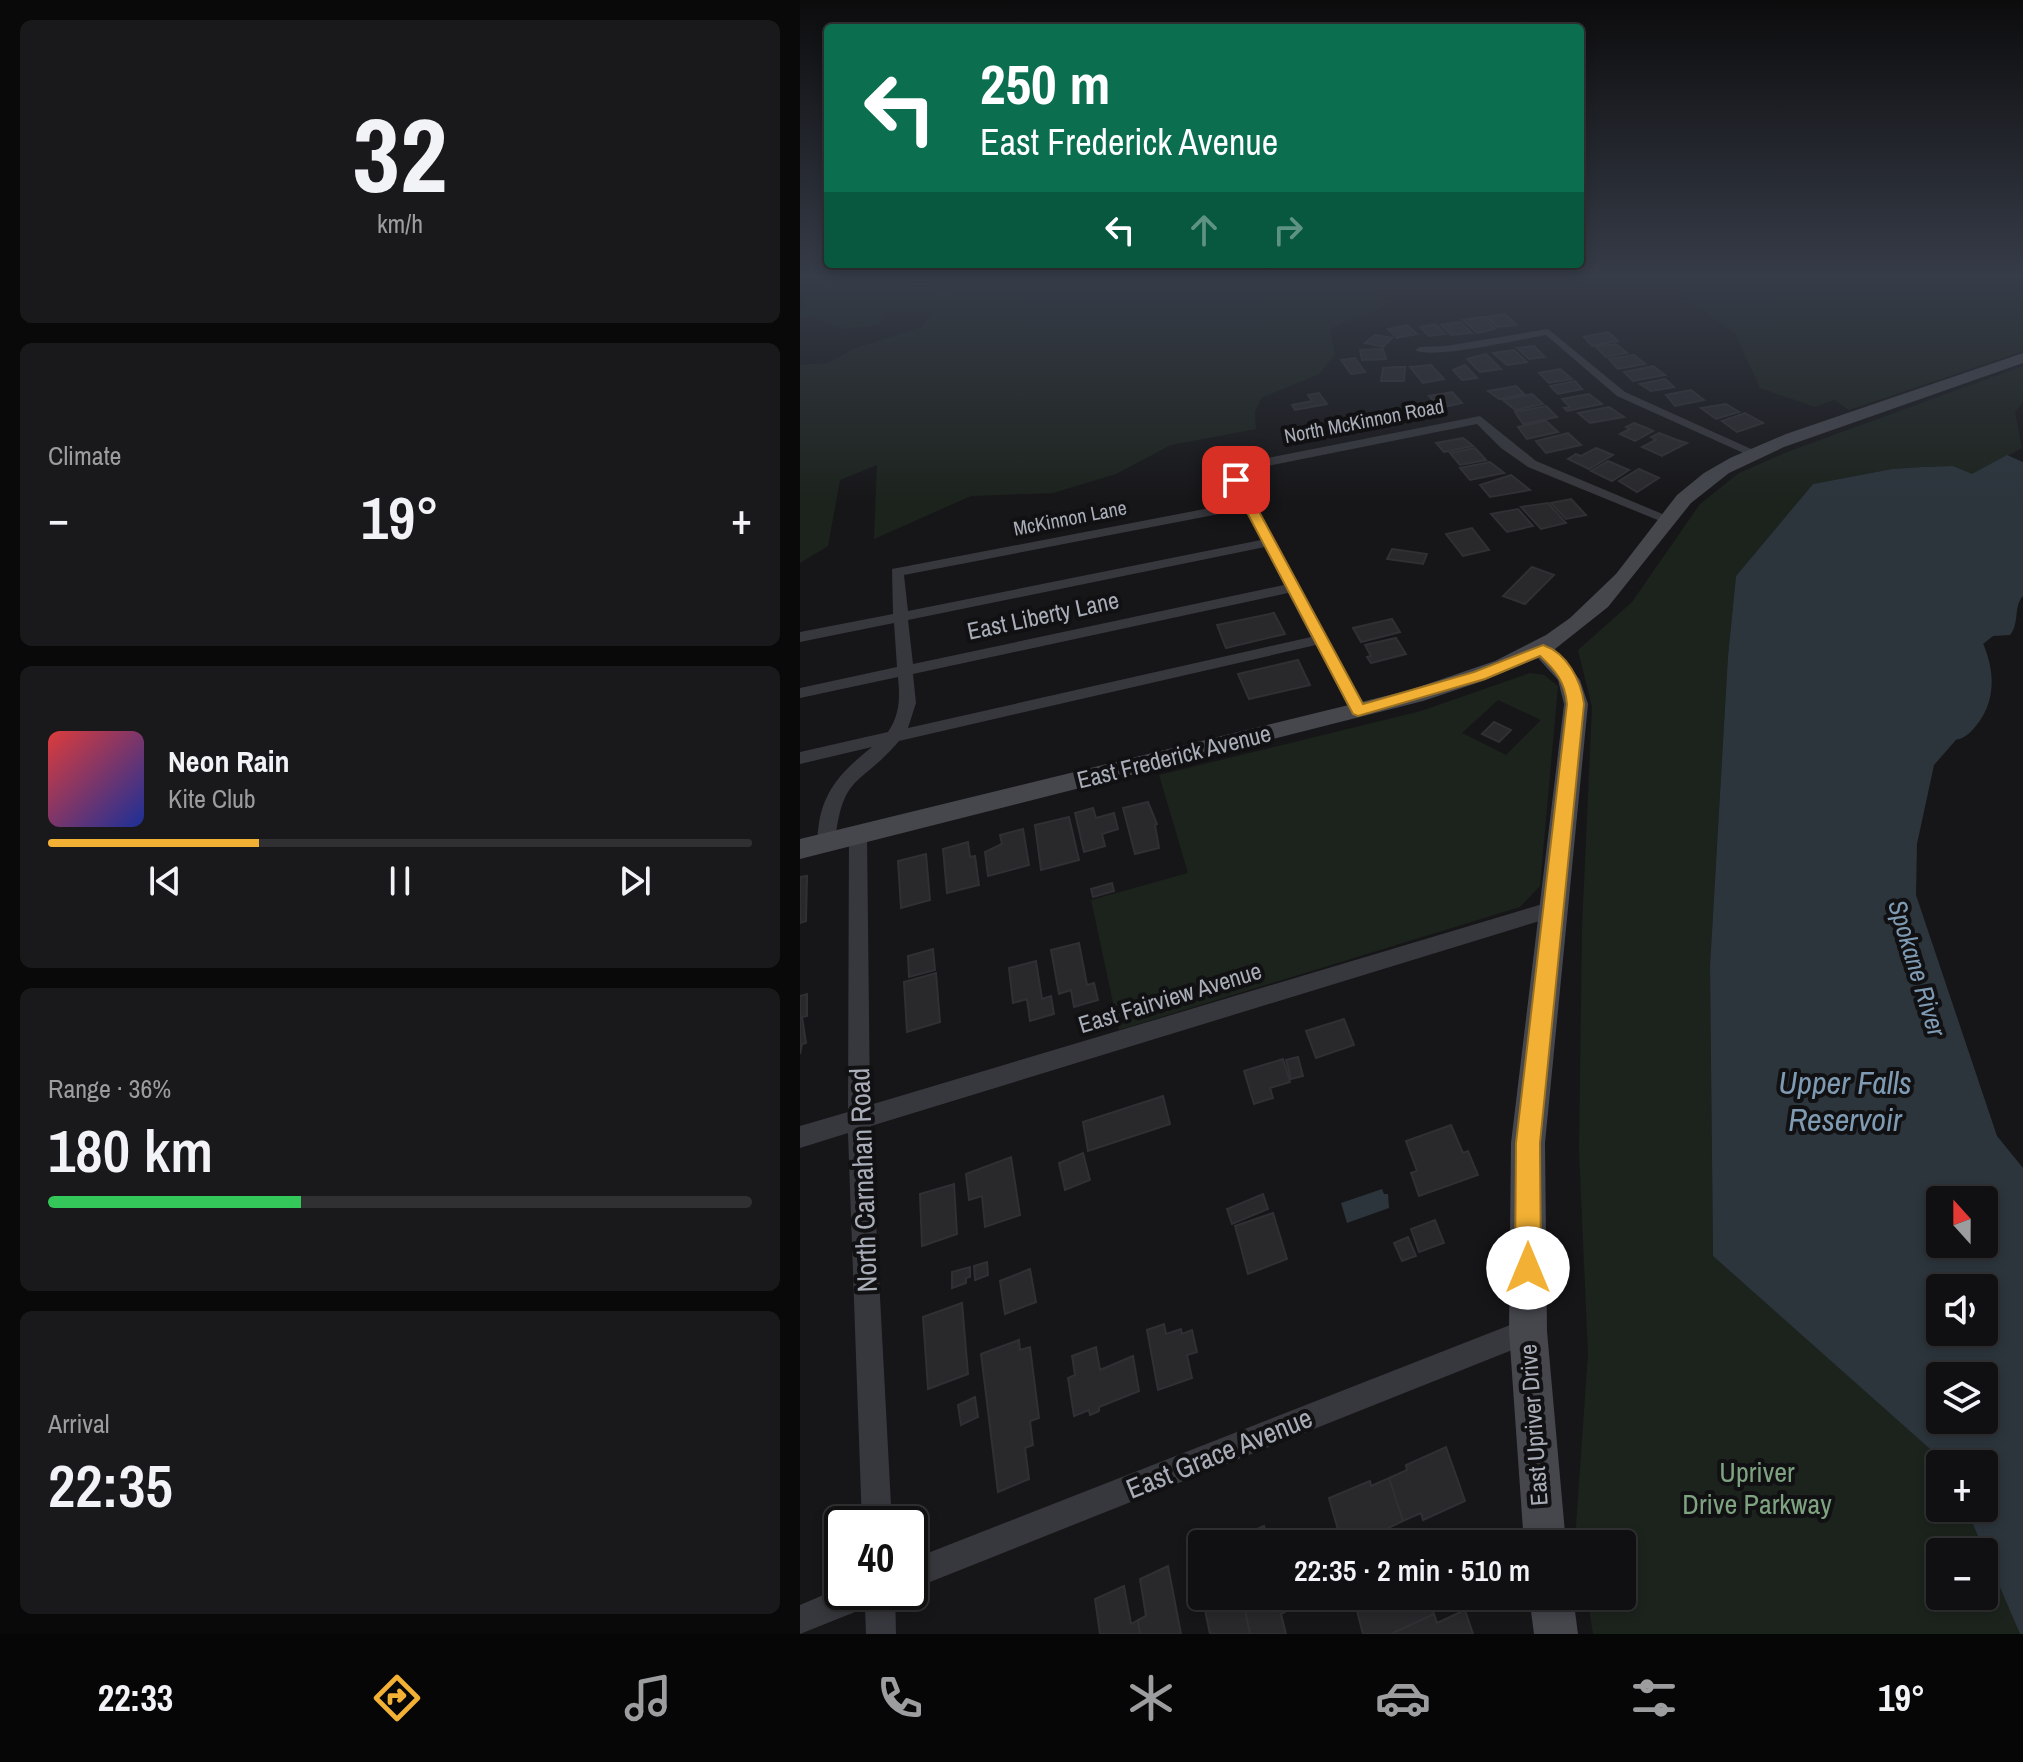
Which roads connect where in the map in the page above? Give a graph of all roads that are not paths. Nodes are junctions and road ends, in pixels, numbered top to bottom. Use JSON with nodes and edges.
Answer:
{"nodes":[{"id":1,"x":1571,"y":351,"type":"edge"},
{"id":2,"x":2023,"y":358,"type":"edge"},
{"id":3,"x":1754,"y":453,"type":"junction"},
{"id":4,"x":1250,"y":504,"type":"junction"},
{"id":5,"x":1665,"y":518,"type":"junction"},
{"id":6,"x":1270,"y":542,"type":"junction"},
{"id":7,"x":1295,"y":587,"type":"junction"},
{"id":8,"x":900,"y":617,"type":"junction"},
{"id":9,"x":800,"y":637,"type":"edge"},
{"id":10,"x":1322,"y":639,"type":"junction"},
{"id":11,"x":1543,"y":650,"type":"junction"},
{"id":12,"x":905,"y":670,"type":"junction"},
{"id":13,"x":800,"y":693,"type":"edge"},
{"id":14,"x":1358,"y":711,"type":"junction"},
{"id":15,"x":896,"y":736,"type":"junction"},
{"id":16,"x":800,"y":758,"type":"edge"},
{"id":17,"x":858,"y":835,"type":"junction"},
{"id":18,"x":826,"y":843,"type":"junction"},
{"id":19,"x":800,"y":849,"type":"edge"},
{"id":20,"x":1556,"y":908,"type":"junction"},
{"id":21,"x":859,"y":1119,"type":"junction"},
{"id":22,"x":800,"y":1137,"type":"edge"},
{"id":23,"x":1528,"y":1331,"type":"junction"},
{"id":24,"x":876,"y":1506,"type":"edge"},
{"id":25,"x":1544,"y":1530,"type":"edge"},
{"id":26,"x":928,"y":1568,"type":"edge"},
{"id":27,"x":824,"y":1610,"type":"edge"},
{"id":28,"x":880,"y":1610,"type":"edge"},
{"id":29,"x":1553,"y":1610,"type":"edge"},
{"id":30,"x":800,"y":1620,"type":"edge"},
{"id":31,"x":881,"y":1634,"type":"edge"},
{"id":32,"x":1556,"y":1634,"type":"edge"}],
"edges":[{"from":1,"to":3,"type":"street"},
{"from":2,"to":3,"type":"main road"},
{"from":3,"to":5,"type":"main road"},
{"from":4,"to":5,"type":"street","name":"North McKinnon Road"},
{"from":4,"to":6,"type":"street"},
{"from":4,"to":8,"type":"street","name":"McKinnon Lane"},
{"from":5,"to":11,"type":"main road"},
{"from":6,"to":7,"type":"street"},
{"from":6,"to":8,"type":"street"},
{"from":7,"to":10,"type":"street"},
{"from":7,"to":12,"type":"street","name":"East Liberty Lane"},
{"from":8,"to":9,"type":"street"},
{"from":8,"to":12,"type":"street"},
{"from":10,"to":14,"type":"street"},
{"from":10,"to":15,"type":"street"},
{"from":11,"to":14,"type":"main road","name":"East Frederick Avenue"},
{"from":11,"to":20,"type":"main road","name":"East Upriver Drive"},
{"from":12,"to":13,"type":"street","name":"East Liberty Lane"},
{"from":12,"to":15,"type":"street"},
{"from":14,"to":17,"type":"main road","name":"East Frederick Avenue"},
{"from":15,"to":16,"type":"street"},
{"from":15,"to":18,"type":"street"},
{"from":17,"to":18,"type":"main road","name":"East Frederick Avenue"},
{"from":17,"to":21,"type":"street","name":"North Carnahan Road"},
{"from":18,"to":19,"type":"main road","name":"East Frederick Avenue"},
{"from":20,"to":21,"type":"street","name":"East Fairview Avenue"},
{"from":20,"to":23,"type":"main road","name":"East Upriver Drive"},
{"from":21,"to":22,"type":"street","name":"East Fairview Avenue"},
{"from":21,"to":24,"type":"street","name":"North Carnahan Road"},
{"from":23,"to":25,"type":"main road","name":"East Upriver Drive"},
{"from":23,"to":26,"type":"street","name":"East Grace Avenue"},
{"from":27,"to":30,"type":"street"},
{"from":28,"to":31,"type":"street"},
{"from":29,"to":32,"type":"main road"}]}
